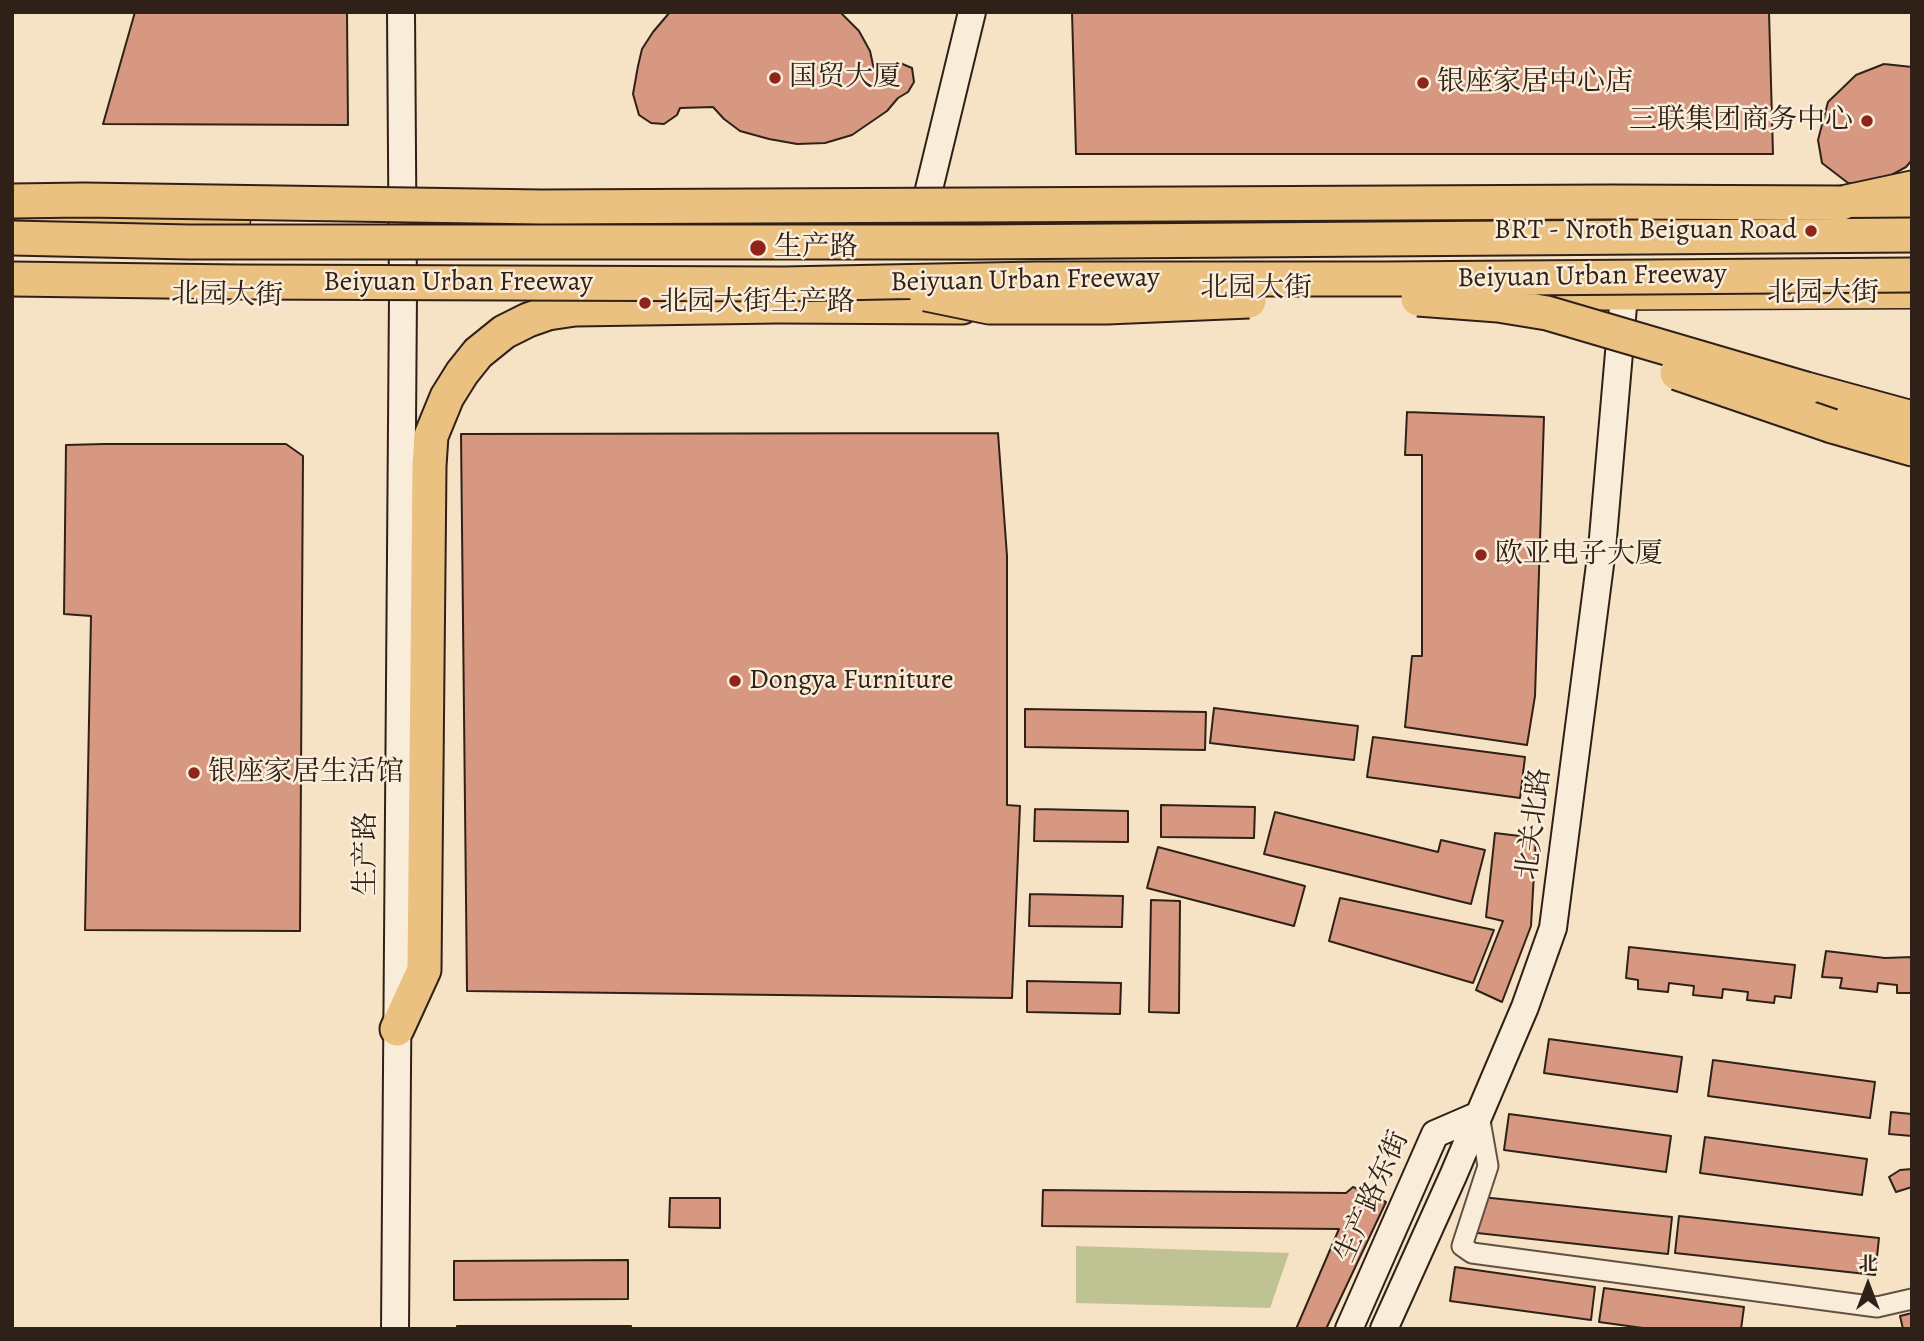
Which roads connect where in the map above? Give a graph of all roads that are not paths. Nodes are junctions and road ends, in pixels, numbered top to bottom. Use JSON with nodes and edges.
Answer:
{"nodes":[{"id":1,"x":401,"y":12,"type":"edge"},
{"id":2,"x":972,"y":12,"type":"edge"},
{"id":3,"x":1912,"y":188,"type":"edge"},
{"id":4,"x":1912,"y":198,"type":"edge"},
{"id":5,"x":12,"y":201,"type":"edge"},
{"id":6,"x":1115,"y":203,"type":"junction"},
{"id":7,"x":1842,"y":203,"type":"junction"},
{"id":8,"x":956,"y":204,"type":"junction"},
{"id":9,"x":12,"y":217,"type":"edge"},
{"id":10,"x":1912,"y":217,"type":"edge"},
{"id":11,"x":402,"y":218,"type":"junction"},
{"id":12,"x":922,"y":218,"type":"junction"},
{"id":13,"x":1912,"y":235,"type":"edge"},
{"id":14,"x":12,"y":238,"type":"edge"},
{"id":15,"x":1273,"y":239,"type":"junction"},
{"id":16,"x":767,"y":242,"type":"junction"},
{"id":17,"x":1912,"y":275,"type":"edge"},
{"id":18,"x":12,"y":279,"type":"edge"},
{"id":19,"x":1257,"y":279,"type":"junction"},
{"id":20,"x":784,"y":284,"type":"junction"},
{"id":21,"x":12,"y":291,"type":"edge"},
{"id":22,"x":1912,"y":293,"type":"edge"},
{"id":23,"x":403,"y":295,"type":"junction"},
{"id":24,"x":1624,"y":295,"type":"junction"},
{"id":25,"x":1431,"y":299,"type":"junction"},
{"id":26,"x":989,"y":307,"type":"junction"},
{"id":27,"x":1107,"y":307,"type":"junction"},
{"id":28,"x":1912,"y":418,"type":"edge"},
{"id":29,"x":1912,"y":449,"type":"edge"},
{"id":30,"x":397,"y":1029,"type":"junction"},
{"id":31,"x":1479,"y":1115,"type":"junction"},
{"id":32,"x":1912,"y":1299,"type":"edge"},
{"id":33,"x":396,"y":1329,"type":"edge"},
{"id":34,"x":1349,"y":1329,"type":"edge"},
{"id":35,"x":1384,"y":1329,"type":"edge"}],
"edges":[{"from":1,"to":11,"type":"street"},
{"from":2,"to":12,"type":"street"},
{"from":3,"to":7,"type":"highway"},
{"from":4,"to":7,"type":"highway"},
{"from":5,"to":8,"type":"highway","bridge":true},
{"from":6,"to":7,"type":"highway","bridge":true},
{"from":6,"to":8,"type":"highway","bridge":true},
{"from":6,"to":15,"type":"highway","bridge":true},
{"from":8,"to":16,"type":"highway","bridge":true},
{"from":9,"to":11,"type":"main road"},
{"from":10,"to":12,"type":"main road"},
{"from":11,"to":12,"type":"main road"},
{"from":11,"to":23,"type":"street","name":"生产路"},
{"from":13,"to":15,"type":"highway","name":"Beiyuan Urban Freeway","bridge":true},
{"from":14,"to":16,"type":"highway","name":"Beiyuan Urban Freeway","bridge":true},
{"from":15,"to":16,"type":"highway","name":"Beiyuan Urban Freeway","bridge":true},
{"from":17,"to":19,"type":"highway","name":"Beiyuan Urban Freeway","bridge":true},
{"from":18,"to":20,"type":"highway","name":"Beiyuan Urban Freeway","bridge":true},
{"from":19,"to":20,"type":"highway","name":"Beiyuan Urban Freeway","bridge":true},
{"from":19,"to":27,"type":"highway","bridge":true},
{"from":20,"to":26,"type":"highway","bridge":true},
{"from":21,"to":23,"type":"main road","name":"北园大街"},
{"from":22,"to":24,"type":"main road","name":"北园大街"},
{"from":23,"to":24,"type":"main road","name":"北园大街"},
{"from":23,"to":30,"type":"street","name":"生产路"},
{"from":24,"to":31,"type":"street","name":"北关北路"},
{"from":25,"to":27,"type":"highway","bridge":true},
{"from":25,"to":28,"type":"highway","bridge":true},
{"from":25,"to":29,"type":"highway","bridge":true},
{"from":26,"to":27,"type":"highway","bridge":true},
{"from":26,"to":30,"type":"highway","bridge":true},
{"from":30,"to":33,"type":"street","name":"生产路"},
{"from":31,"to":32,"type":"street"},
{"from":31,"to":34,"type":"street","name":"生产路东街"},
{"from":31,"to":35,"type":"street","name":"北关北路"}]}
